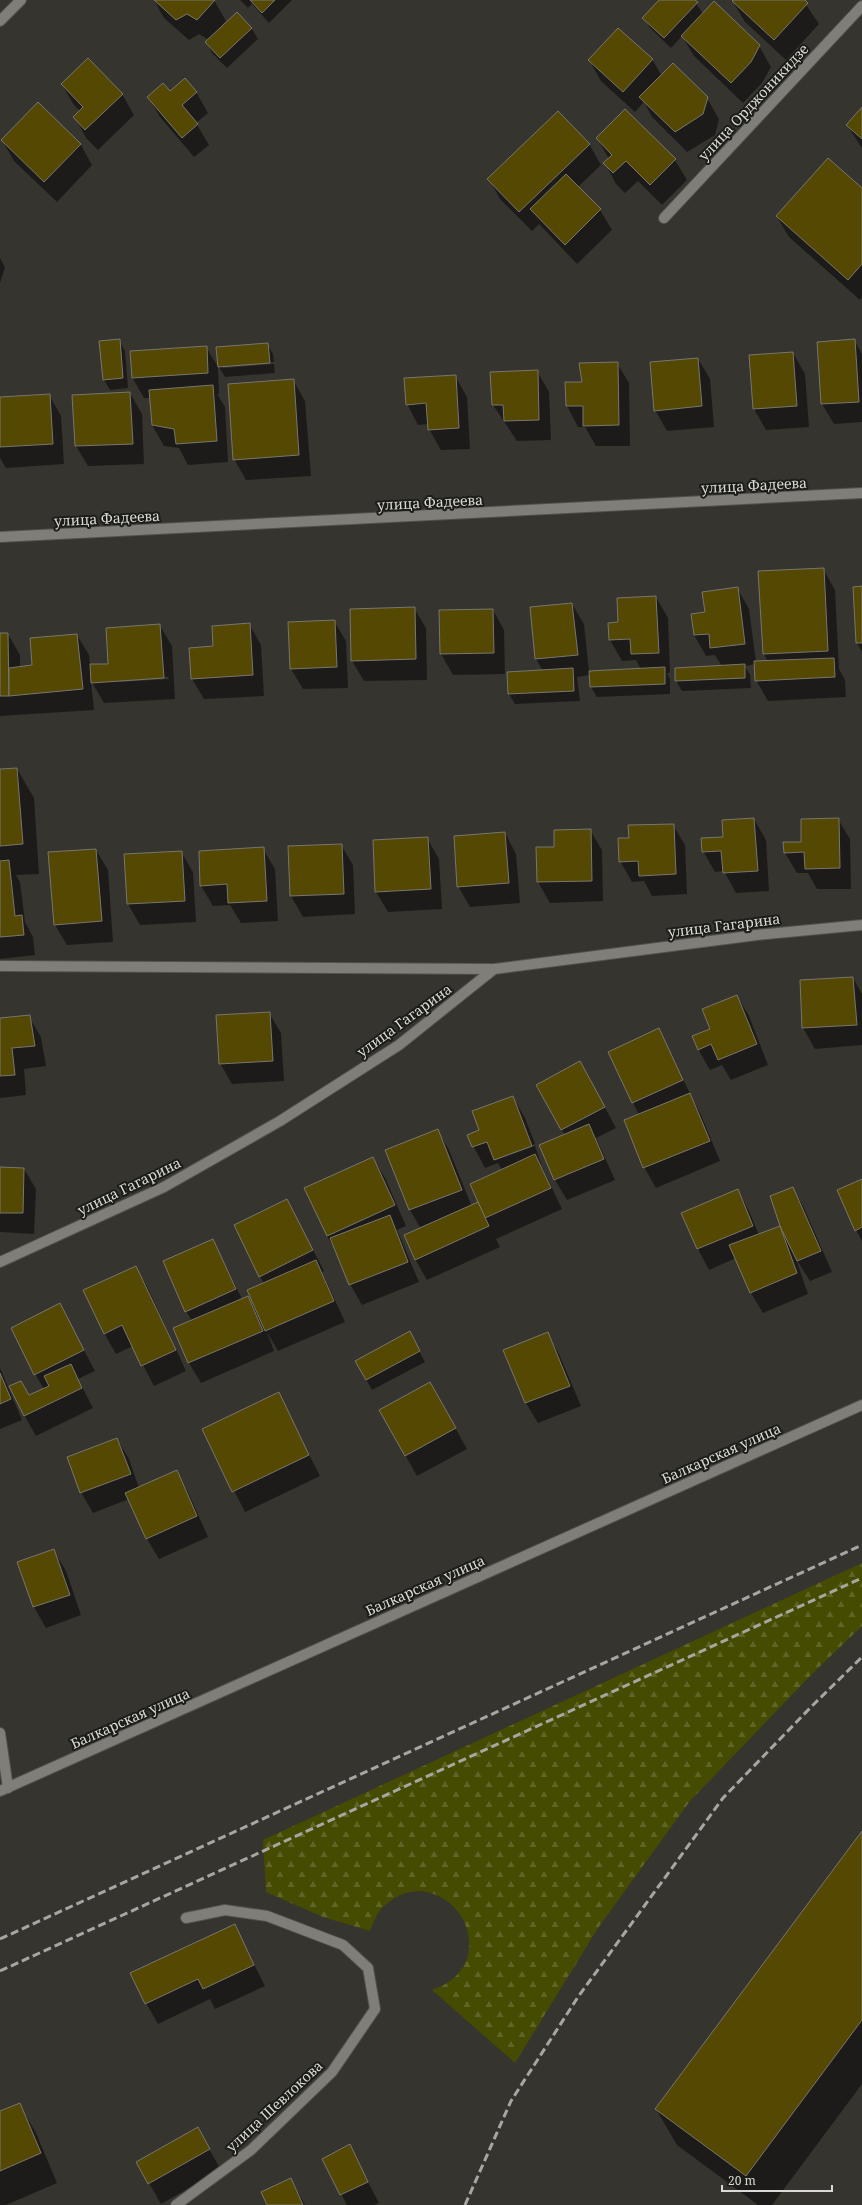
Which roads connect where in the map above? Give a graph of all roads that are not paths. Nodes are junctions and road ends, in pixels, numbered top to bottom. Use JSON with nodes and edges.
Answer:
{"nodes":[{"id":1,"x":21,"y":0,"type":"edge"},
{"id":2,"x":862,"y":7,"type":"edge"},
{"id":3,"x":0,"y":21,"type":"edge"},
{"id":4,"x":664,"y":218,"type":"dead end"},
{"id":5,"x":862,"y":493,"type":"edge"},
{"id":6,"x":0,"y":537,"type":"edge"},
{"id":7,"x":862,"y":925,"type":"edge"},
{"id":8,"x":0,"y":966,"type":"edge"},
{"id":9,"x":494,"y":969,"type":"junction"},
{"id":10,"x":0,"y":1262,"type":"edge"},
{"id":11,"x":862,"y":1405,"type":"edge"},
{"id":12,"x":0,"y":1733,"type":"edge"},
{"id":13,"x":4,"y":1789,"type":"edge"},
{"id":14,"x":186,"y":1918,"type":"dead end"},
{"id":15,"x":176,"y":2205,"type":"edge"}],
"edges":[{"from":1,"to":3,"type":"street"},
{"from":2,"to":4,"type":"street","name":"улица Орджоникидзе"},
{"from":5,"to":6,"type":"street","name":"улица Фадеева"},
{"from":7,"to":9,"type":"street","name":"улица Гагарина"},
{"from":8,"to":9,"type":"street"},
{"from":9,"to":10,"type":"street","name":"улица Гагарина"},
{"from":11,"to":13,"type":"street","name":"Балкарская улица"},
{"from":12,"to":13,"type":"street"},
{"from":14,"to":15,"type":"street","name":"улица Шевлокова"}]}
